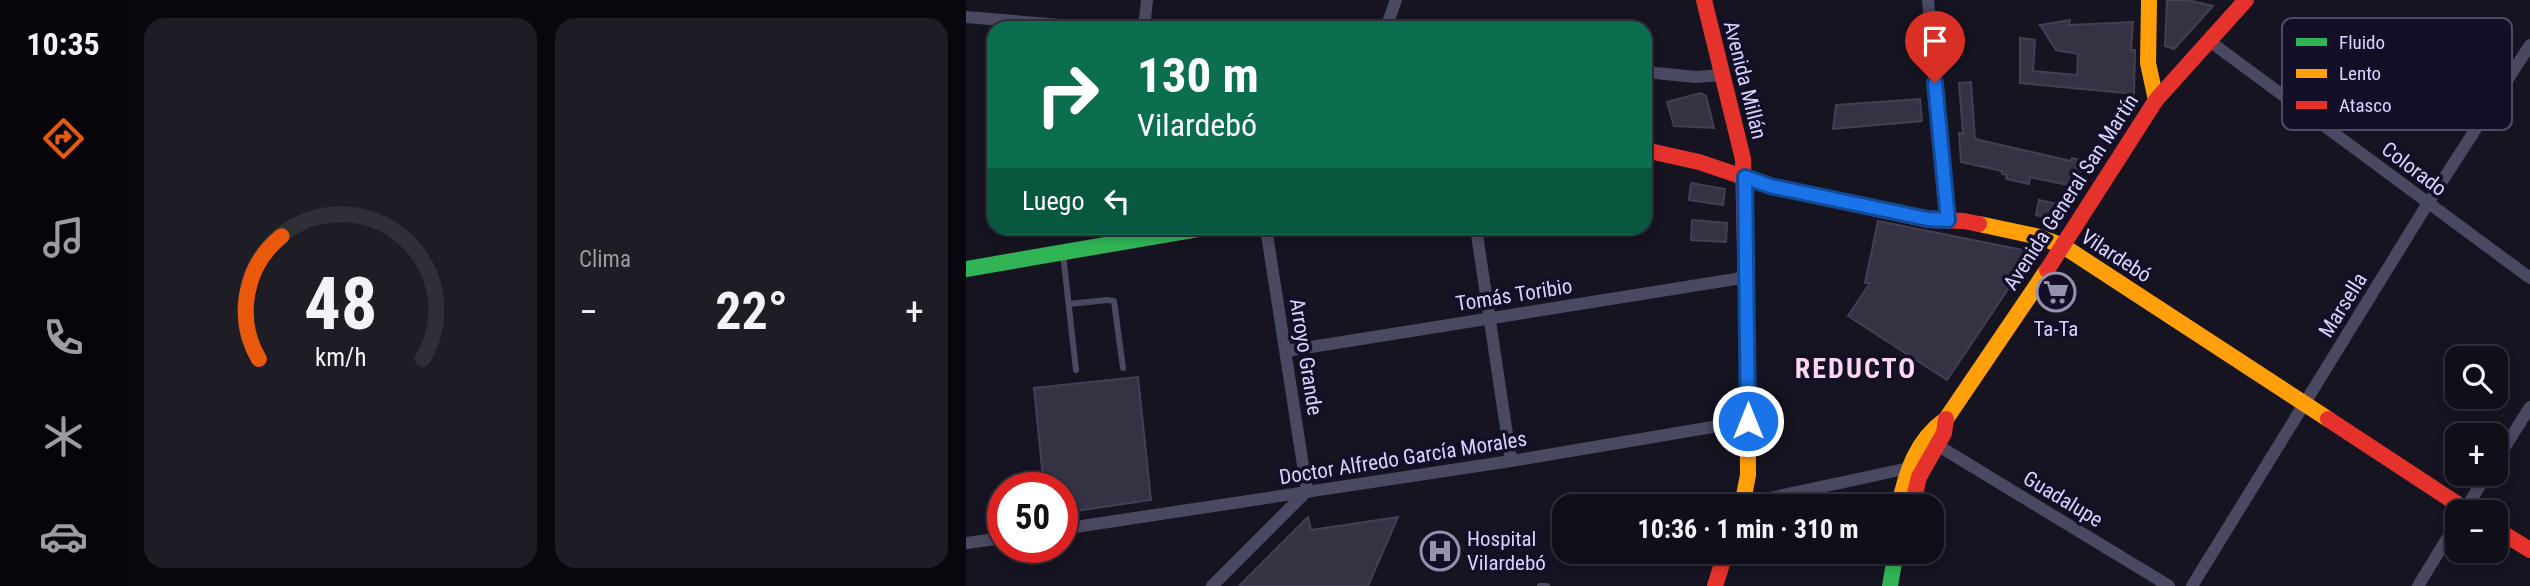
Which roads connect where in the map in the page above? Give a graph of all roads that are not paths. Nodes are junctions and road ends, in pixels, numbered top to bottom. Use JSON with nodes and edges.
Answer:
{"nodes":[{"id":1,"x":1147,"y":0,"type":"edge"},
{"id":2,"x":1396,"y":0,"type":"edge"},
{"id":3,"x":1704,"y":0,"type":"edge"},
{"id":4,"x":1928,"y":0,"type":"edge"},
{"id":5,"x":2149,"y":0,"type":"edge"},
{"id":6,"x":2246,"y":0,"type":"edge"},
{"id":7,"x":966,"y":17,"type":"edge"},
{"id":8,"x":1014,"y":21,"type":"edge"},
{"id":9,"x":1145,"y":21,"type":"edge"},
{"id":10,"x":1388,"y":21,"type":"edge"},
{"id":11,"x":2208,"y":40,"type":"junction"},
{"id":12,"x":2148,"y":45,"type":"junction"},
{"id":13,"x":2530,"y":45,"type":"edge"},
{"id":14,"x":1652,"y":73,"type":"edge"},
{"id":15,"x":2512,"y":73,"type":"edge"},
{"id":16,"x":1723,"y":75,"type":"junction"},
{"id":17,"x":2174,"y":78,"type":"junction"},
{"id":18,"x":2282,"y":95,"type":"edge"},
{"id":19,"x":2157,"y":100,"type":"junction"},
{"id":20,"x":2329,"y":130,"type":"edge"},
{"id":21,"x":2475,"y":130,"type":"edge"},
{"id":22,"x":1652,"y":152,"type":"edge"},
{"id":23,"x":1745,"y":177,"type":"junction"},
{"id":24,"x":2428,"y":203,"type":"junction"},
{"id":25,"x":1948,"y":220,"type":"junction"},
{"id":26,"x":1122,"y":235,"type":"edge"},
{"id":27,"x":1267,"y":235,"type":"edge"},
{"id":28,"x":1477,"y":235,"type":"edge"},
{"id":29,"x":2063,"y":246,"type":"junction"},
{"id":30,"x":1062,"y":253,"type":"junction"},
{"id":31,"x":966,"y":269,"type":"edge"},
{"id":32,"x":1748,"y":277,"type":"junction"},
{"id":33,"x":2530,"y":278,"type":"edge"},
{"id":34,"x":1069,"y":304,"type":"junction"},
{"id":35,"x":1490,"y":318,"type":"junction"},
{"id":36,"x":1286,"y":351,"type":"junction"},
{"id":37,"x":1123,"y":368,"type":"dead end"},
{"id":38,"x":1076,"y":370,"type":"dead end"},
{"id":39,"x":2304,"y":405,"type":"junction"},
{"id":40,"x":2530,"y":407,"type":"edge"},
{"id":41,"x":1946,"y":419,"type":"junction"},
{"id":42,"x":1748,"y":421,"type":"junction"},
{"id":43,"x":2508,"y":442,"type":"edge"},
{"id":44,"x":1937,"y":445,"type":"junction"},
{"id":45,"x":1511,"y":461,"type":"junction"},
{"id":46,"x":1914,"y":472,"type":"junction"},
{"id":47,"x":1307,"y":491,"type":"junction"},
{"id":48,"x":1744,"y":494,"type":"edge"},
{"id":49,"x":1799,"y":494,"type":"edge"},
{"id":50,"x":1904,"y":494,"type":"edge"},
{"id":51,"x":1913,"y":494,"type":"edge"},
{"id":52,"x":2445,"y":501,"type":"edge"},
{"id":53,"x":1078,"y":527,"type":"edge"},
{"id":54,"x":2508,"y":536,"type":"edge"},
{"id":55,"x":987,"y":541,"type":"edge"},
{"id":56,"x":966,"y":544,"type":"edge"},
{"id":57,"x":2445,"y":544,"type":"edge"},
{"id":58,"x":2530,"y":550,"type":"edge"},
{"id":59,"x":1722,"y":564,"type":"edge"},
{"id":60,"x":1893,"y":564,"type":"edge"},
{"id":61,"x":1212,"y":586,"type":"edge"},
{"id":62,"x":1540,"y":586,"type":"edge"},
{"id":63,"x":1547,"y":586,"type":"edge"},
{"id":64,"x":1715,"y":586,"type":"edge"},
{"id":65,"x":1889,"y":586,"type":"edge"},
{"id":66,"x":2169,"y":586,"type":"edge"},
{"id":67,"x":2192,"y":586,"type":"edge"},
{"id":68,"x":2418,"y":586,"type":"edge"}],
"edges":[{"from":1,"to":9,"type":"street"},
{"from":2,"to":10,"type":"street"},
{"from":3,"to":16,"type":"street","name":"Avenida Millán"},
{"from":4,"to":25,"type":"street"},
{"from":5,"to":12,"type":"street"},
{"from":6,"to":11,"type":"street","name":"Avenida General San Martín"},
{"from":7,"to":8,"type":"street"},
{"from":11,"to":17,"type":"street","name":"Avenida General San Martín"},
{"from":11,"to":18,"type":"street","name":"Colorado"},
{"from":12,"to":17,"type":"street"},
{"from":12,"to":19,"type":"street"},
{"from":13,"to":15,"type":"street","name":"Marsella"},
{"from":14,"to":16,"type":"street"},
{"from":16,"to":23,"type":"street","name":"Avenida Millán"},
{"from":17,"to":19,"type":"street","name":"Avenida General San Martín"},
{"from":19,"to":29,"type":"street","name":"Avenida General San Martín"},
{"from":20,"to":24,"type":"street","name":"Colorado"},
{"from":21,"to":24,"type":"street","name":"Marsella"},
{"from":22,"to":23,"type":"street","name":"Vilardebó"},
{"from":23,"to":25,"type":"street","name":"Vilardebó"},
{"from":23,"to":32,"type":"street","name":"Avenida Millán"},
{"from":24,"to":33,"type":"street","name":"Colorado"},
{"from":24,"to":39,"type":"street","name":"Marsella"},
{"from":25,"to":29,"type":"street","name":"Vilardebó"},
{"from":26,"to":30,"type":"street"},
{"from":27,"to":36,"type":"street","name":"Arroyo Grande"},
{"from":28,"to":35,"type":"street"},
{"from":29,"to":39,"type":"street","name":"Vilardebó"},
{"from":29,"to":41,"type":"street","name":"Avenida General San Martín"},
{"from":30,"to":31,"type":"street"},
{"from":30,"to":34,"type":"lane"},
{"from":32,"to":35,"type":"street","name":"Tomás Toribio"},
{"from":32,"to":42,"type":"street","name":"Avenida Millán"},
{"from":34,"to":37,"type":"lane"},
{"from":34,"to":38,"type":"lane"},
{"from":35,"to":36,"type":"street","name":"Tomás Toribio"},
{"from":35,"to":45,"type":"street"},
{"from":36,"to":47,"type":"street","name":"Arroyo Grande"},
{"from":39,"to":52,"type":"street","name":"Vilardebó"},
{"from":39,"to":67,"type":"street","name":"Marsella"},
{"from":40,"to":43,"type":"street"},
{"from":41,"to":44,"type":"street","name":"Avenida General San Martín"},
{"from":41,"to":46,"type":"street","name":"Avenida General San Martín"},
{"from":42,"to":45,"type":"street","name":"Doctor Alfredo García Morales"},
{"from":42,"to":48,"type":"street","name":"Avenida Millán"},
{"from":44,"to":46,"type":"street","name":"Avenida General San Martín"},
{"from":44,"to":66,"type":"street","name":"Guadalupe"},
{"from":45,"to":47,"type":"street","name":"Doctor Alfredo García Morales"},
{"from":46,"to":49,"type":"street"},
{"from":46,"to":50,"type":"street","name":"Avenida General San Martín"},
{"from":46,"to":51,"type":"street","name":"Avenida General San Martín"},
{"from":47,"to":53,"type":"street","name":"Doctor Alfredo García Morales"},
{"from":47,"to":61,"type":"street"},
{"from":54,"to":58,"type":"street"},
{"from":55,"to":56,"type":"street"},
{"from":57,"to":68,"type":"street"},
{"from":59,"to":64,"type":"street"},
{"from":60,"to":65,"type":"street"},
{"from":62,"to":63,"type":"lane"}]}
